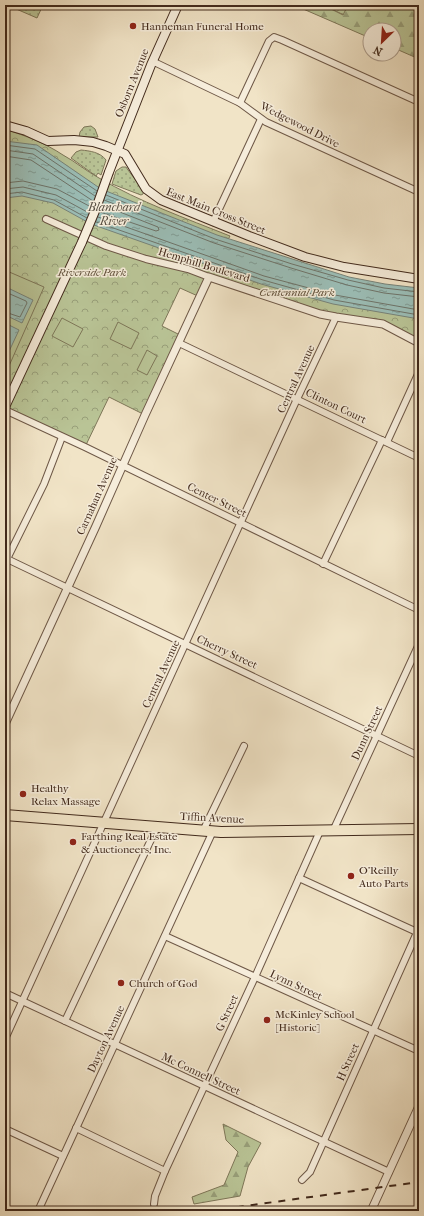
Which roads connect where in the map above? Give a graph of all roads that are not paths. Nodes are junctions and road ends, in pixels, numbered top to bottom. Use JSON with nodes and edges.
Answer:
{"nodes":[{"id":1,"x":178,"y":5,"type":"edge"},
{"id":2,"x":152,"y":61,"type":"junction"},
{"id":3,"x":419,"y":102,"type":"edge"},
{"id":4,"x":240,"y":103,"type":"junction"},
{"id":5,"x":261,"y":119,"type":"junction"},
{"id":6,"x":5,"y":125,"type":"edge"},
{"id":7,"x":116,"y":150,"type":"junction"},
{"id":8,"x":419,"y":192,"type":"edge"},
{"id":9,"x":46,"y":219,"type":"dead end"},
{"id":10,"x":213,"y":222,"type":"junction"},
{"id":11,"x":210,"y":277,"type":"junction"},
{"id":12,"x":419,"y":279,"type":"edge"},
{"id":13,"x":336,"y":317,"type":"junction"},
{"id":14,"x":419,"y":342,"type":"edge"},
{"id":15,"x":179,"y":343,"type":"junction"},
{"id":16,"x":419,"y":372,"type":"edge"},
{"id":17,"x":297,"y":399,"type":"junction"},
{"id":18,"x":5,"y":409,"type":"edge"},
{"id":19,"x":62,"y":437,"type":"junction"},
{"id":20,"x":384,"y":441,"type":"junction"},
{"id":21,"x":419,"y":458,"type":"edge"},
{"id":22,"x":123,"y":466,"type":"junction"},
{"id":23,"x":241,"y":524,"type":"junction"},
{"id":24,"x":6,"y":558,"type":"edge"},
{"id":25,"x":323,"y":564,"type":"junction"},
{"id":26,"x":68,"y":587,"type":"junction"},
{"id":27,"x":419,"y":610,"type":"edge"},
{"id":28,"x":186,"y":644,"type":"junction"},
{"id":29,"x":419,"y":644,"type":"edge"},
{"id":30,"x":5,"y":724,"type":"edge"},
{"id":31,"x":376,"y":736,"type":"junction"},
{"id":32,"x":244,"y":746,"type":"dead end"},
{"id":33,"x":419,"y":756,"type":"edge"},
{"id":34,"x":5,"y":815,"type":"edge"},
{"id":35,"x":104,"y":823,"type":"junction"},
{"id":36,"x":157,"y":827,"type":"junction"},
{"id":37,"x":419,"y":828,"type":"edge"},
{"id":38,"x":208,"y":831,"type":"junction"},
{"id":39,"x":320,"y":831,"type":"junction"},
{"id":40,"x":333,"y":831,"type":"junction"},
{"id":41,"x":299,"y":878,"type":"junction"},
{"id":42,"x":418,"y":931,"type":"edge"},
{"id":43,"x":165,"y":936,"type":"junction"},
{"id":44,"x":255,"y":977,"type":"junction"},
{"id":45,"x":5,"y":993,"type":"edge"},
{"id":46,"x":22,"y":1001,"type":"junction"},
{"id":47,"x":65,"y":1021,"type":"junction"},
{"id":48,"x":373,"y":1030,"type":"junction"},
{"id":49,"x":5,"y":1039,"type":"edge"},
{"id":50,"x":114,"y":1045,"type":"junction"},
{"id":51,"x":419,"y":1051,"type":"edge"},
{"id":52,"x":204,"y":1086,"type":"junction"},
{"id":53,"x":419,"y":1106,"type":"edge"},
{"id":54,"x":76,"y":1128,"type":"junction"},
{"id":55,"x":5,"y":1129,"type":"edge"},
{"id":56,"x":324,"y":1141,"type":"junction"},
{"id":57,"x":63,"y":1156,"type":"junction"},
{"id":58,"x":164,"y":1171,"type":"junction"},
{"id":59,"x":389,"y":1172,"type":"junction"},
{"id":60,"x":302,"y":1180,"type":"dead end"},
{"id":61,"x":154,"y":1204,"type":"dead end"},
{"id":62,"x":38,"y":1211,"type":"edge"},
{"id":63,"x":371,"y":1211,"type":"edge"}],
"edges":[{"from":1,"to":2,"type":"main road","name":"Osborn Avenue"},
{"from":2,"to":4,"type":"street","name":"Wedgewood Drive"},
{"from":2,"to":7,"type":"main road","name":"Osborn Avenue"},
{"from":3,"to":4,"type":"street"},
{"from":4,"to":5,"type":"street","name":"Wedgewood Drive"},
{"from":5,"to":8,"type":"street","name":"Wedgewood Drive"},
{"from":5,"to":10,"type":"street"},
{"from":6,"to":7,"type":"main road","name":"East Main Cross Street"},
{"from":7,"to":10,"type":"main road","name":"East Main Cross Street"},
{"from":7,"to":18,"type":"main road","name":"Osborn Avenue","bridge":true},
{"from":9,"to":11,"type":"street","name":"Hemphill Boulevard"},
{"from":10,"to":12,"type":"main road","name":"East Main Cross Street"},
{"from":11,"to":13,"type":"street","name":"Hemphill Boulevard"},
{"from":11,"to":15,"type":"street","name":"Carnahan Avenue"},
{"from":13,"to":14,"type":"street","name":"Hemphill Boulevard"},
{"from":13,"to":17,"type":"street","name":"Central Avenue"},
{"from":15,"to":17,"type":"street","name":"Clinton Court"},
{"from":15,"to":22,"type":"street","name":"Carnahan Avenue"},
{"from":16,"to":20,"type":"street"},
{"from":17,"to":20,"type":"street","name":"Clinton Court"},
{"from":17,"to":23,"type":"street","name":"Central Avenue"},
{"from":18,"to":19,"type":"street","name":"Center Street"},
{"from":19,"to":22,"type":"street","name":"Center Street"},
{"from":19,"to":24,"type":"street"},
{"from":20,"to":21,"type":"street","name":"Clinton Court"},
{"from":20,"to":25,"type":"street"},
{"from":22,"to":23,"type":"street","name":"Center Street"},
{"from":22,"to":26,"type":"street","name":"Carnahan Avenue"},
{"from":23,"to":25,"type":"street","name":"Center Street"},
{"from":23,"to":28,"type":"street","name":"Central Avenue"},
{"from":24,"to":26,"type":"street","name":"Cherry Street"},
{"from":25,"to":27,"type":"street","name":"Center Street"},
{"from":26,"to":28,"type":"street","name":"Cherry Street"},
{"from":26,"to":30,"type":"street","name":"Carnahan Avenue"},
{"from":28,"to":31,"type":"street","name":"Cherry Street"},
{"from":28,"to":35,"type":"street","name":"Central Avenue"},
{"from":29,"to":31,"type":"street","name":"Dunn Street"},
{"from":31,"to":33,"type":"street","name":"Cherry Street"},
{"from":31,"to":40,"type":"street","name":"Dunn Street"},
{"from":32,"to":38,"type":"street","name":"Dayton Avenue"},
{"from":34,"to":35,"type":"highway","name":"Tiffin Avenue"},
{"from":35,"to":36,"type":"highway","name":"Tiffin Avenue"},
{"from":35,"to":46,"type":"street","name":"Central Avenue"},
{"from":36,"to":38,"type":"highway","name":"Tiffin Avenue"},
{"from":36,"to":47,"type":"street"},
{"from":37,"to":40,"type":"highway","name":"Tiffin Avenue"},
{"from":38,"to":39,"type":"highway","name":"Tiffin Avenue"},
{"from":38,"to":43,"type":"street","name":"Dayton Avenue"},
{"from":39,"to":40,"type":"highway","name":"Tiffin Avenue"},
{"from":39,"to":41,"type":"street","name":"G Street"},
{"from":41,"to":42,"type":"street"},
{"from":41,"to":44,"type":"street","name":"G Street"},
{"from":42,"to":48,"type":"street","name":"H Street"},
{"from":43,"to":44,"type":"street","name":"Lynn Street"},
{"from":43,"to":50,"type":"street","name":"Dayton Avenue"},
{"from":44,"to":48,"type":"street","name":"Lynn Street"},
{"from":44,"to":52,"type":"street","name":"G Street"},
{"from":45,"to":46,"type":"street","name":"Mc Connell Street"},
{"from":46,"to":47,"type":"street","name":"Mc Connell Street"},
{"from":46,"to":49,"type":"street","name":"Central Avenue"},
{"from":47,"to":50,"type":"street","name":"Mc Connell Street"},
{"from":48,"to":51,"type":"street","name":"Lynn Street"},
{"from":48,"to":56,"type":"street","name":"H Street"},
{"from":50,"to":52,"type":"street","name":"Mc Connell Street"},
{"from":50,"to":54,"type":"street","name":"Dayton Avenue"},
{"from":52,"to":56,"type":"street","name":"Mc Connell Street"},
{"from":52,"to":58,"type":"street","name":"G Street"},
{"from":53,"to":59,"type":"street"},
{"from":54,"to":57,"type":"street","name":"Dayton Avenue"},
{"from":54,"to":58,"type":"street"},
{"from":55,"to":57,"type":"street"},
{"from":56,"to":59,"type":"street","name":"Mc Connell Street"},
{"from":56,"to":60,"type":"street","name":"H Street"},
{"from":57,"to":62,"type":"street","name":"Dayton Avenue"},
{"from":58,"to":61,"type":"street","name":"G Street"},
{"from":59,"to":63,"type":"street"}]}
